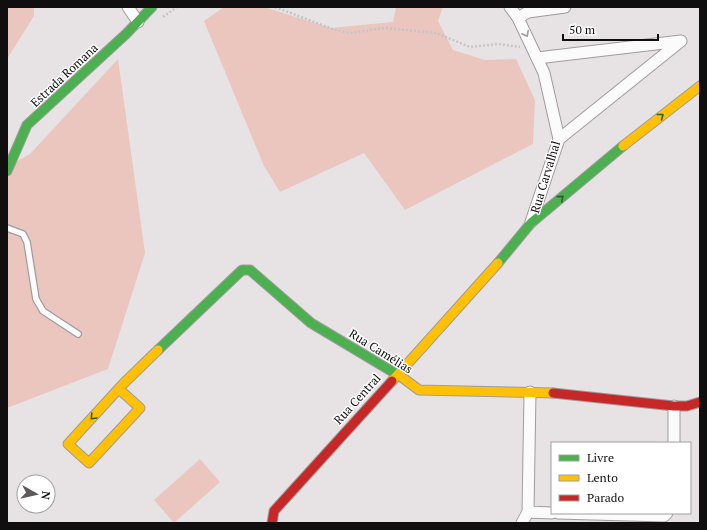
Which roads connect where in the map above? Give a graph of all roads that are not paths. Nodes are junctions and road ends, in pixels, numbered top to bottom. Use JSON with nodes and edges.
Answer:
{"nodes":[{"id":1,"x":128,"y":7,"type":"edge"},
{"id":2,"x":152,"y":7,"type":"edge"},
{"id":3,"x":510,"y":7,"type":"edge"},
{"id":4,"x":566,"y":7,"type":"edge"},
{"id":5,"x":518,"y":18,"type":"junction"},
{"id":6,"x":138,"y":22,"type":"junction"},
{"id":7,"x":537,"y":58,"type":"junction"},
{"id":8,"x":700,"y":86,"type":"edge"},
{"id":9,"x":559,"y":139,"type":"junction"},
{"id":10,"x":7,"y":171,"type":"edge"},
{"id":11,"x":531,"y":223,"type":"junction"},
{"id":12,"x":7,"y":228,"type":"edge"},
{"id":13,"x":78,"y":334,"type":"dead end"},
{"id":14,"x":397,"y":373,"type":"junction"},
{"id":15,"x":119,"y":389,"type":"junction"},
{"id":16,"x":530,"y":392,"type":"junction"},
{"id":17,"x":700,"y":402,"type":"edge"},
{"id":18,"x":674,"y":406,"type":"junction"},
{"id":19,"x":674,"y":442,"type":"edge"},
{"id":20,"x":528,"y":512,"type":"junction"},
{"id":21,"x":551,"y":513,"type":"edge"},
{"id":22,"x":593,"y":514,"type":"edge"},
{"id":23,"x":666,"y":514,"type":"edge"},
{"id":24,"x":272,"y":523,"type":"edge"},
{"id":25,"x":522,"y":523,"type":"edge"}],
"edges":[{"from":1,"to":6,"type":"street"},
{"from":2,"to":6,"type":"street","name":"Estrada Romana"},
{"from":3,"to":5,"type":"street","name":"Rua Carvalhal"},
{"from":4,"to":5,"type":"street"},
{"from":5,"to":7,"type":"street","name":"Rua Carvalhal","one_way":true},
{"from":6,"to":10,"type":"street","name":"Estrada Romana"},
{"from":7,"to":9,"type":"street","name":"Rua Carvalhal"},
{"from":7,"to":9,"type":"street"},
{"from":11,"to":8,"type":"street","name":"Rua Carvalhal","one_way":true},
{"from":9,"to":11,"type":"street","name":"Rua Carvalhal"},
{"from":11,"to":14,"type":"street","name":"Rua Central"},
{"from":12,"to":13,"type":"lane"},
{"from":14,"to":15,"type":"street","name":"Rua Camélias"},
{"from":14,"to":16,"type":"street","name":"Rua Camélias"},
{"from":14,"to":24,"type":"street","name":"Rua Central"},
{"from":15,"to":15,"type":"street","name":"Rua Camélias","one_way":true},
{"from":16,"to":18,"type":"street","name":"Rua Camélias"},
{"from":16,"to":20,"type":"street"},
{"from":17,"to":18,"type":"street","name":"Rua Camélias"},
{"from":18,"to":19,"type":"street"},
{"from":20,"to":21,"type":"street"},
{"from":20,"to":25,"type":"street"},
{"from":22,"to":23,"type":"street"}]}
